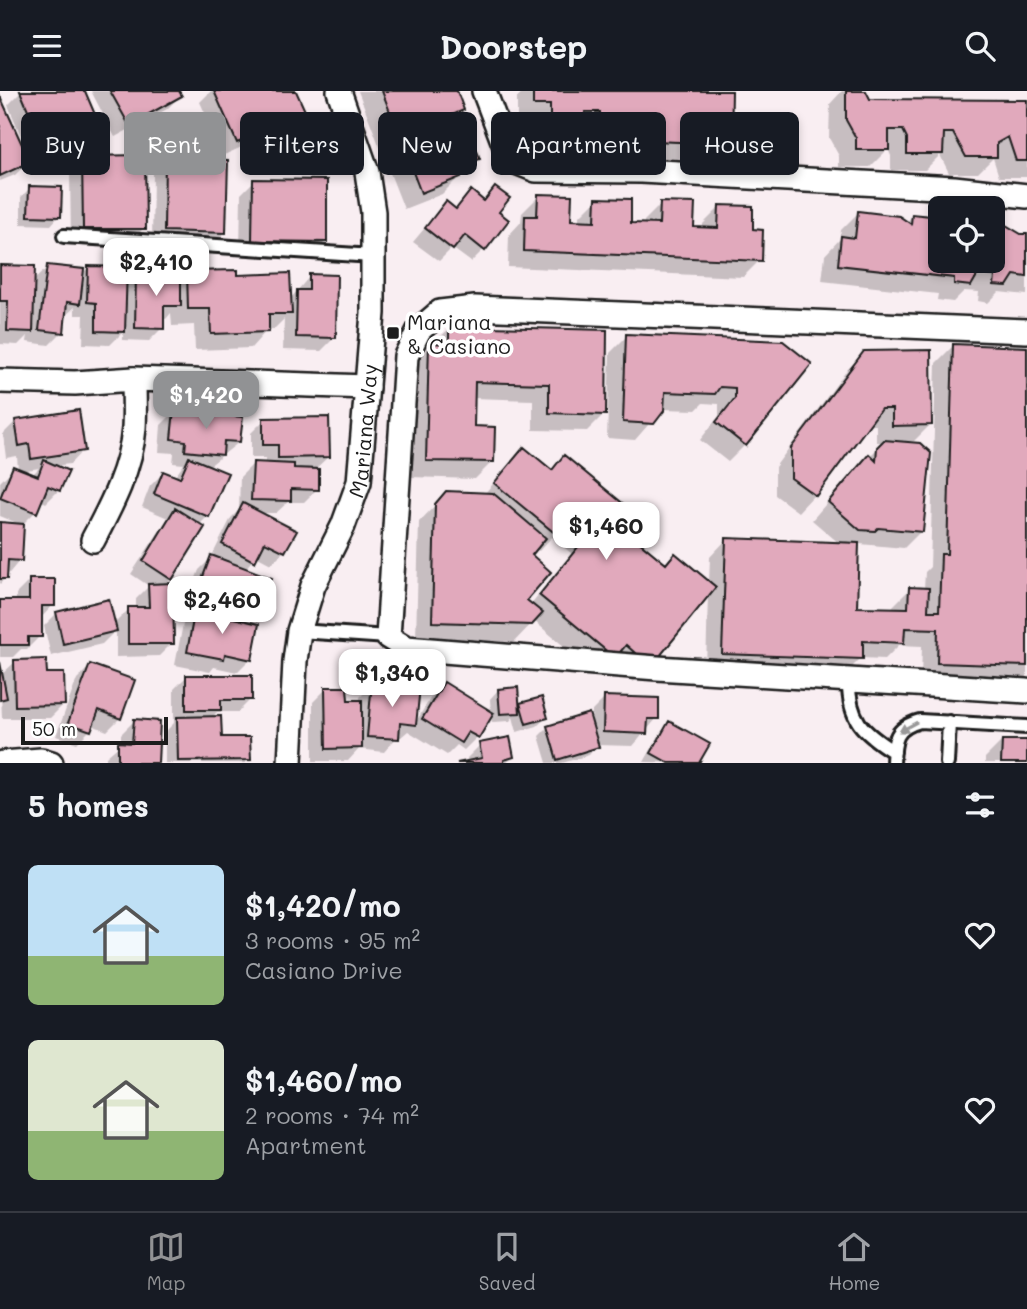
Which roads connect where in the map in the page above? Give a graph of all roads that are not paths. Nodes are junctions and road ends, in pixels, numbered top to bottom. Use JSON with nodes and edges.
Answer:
{"nodes":[{"id":1,"x":339,"y":91,"type":"edge"},
{"id":2,"x":484,"y":91,"type":"edge"},
{"id":3,"x":347,"y":112,"type":"edge"},
{"id":4,"x":364,"y":162,"type":"edge"},
{"id":5,"x":1027,"y":196,"type":"edge"},
{"id":6,"x":64,"y":236,"type":"dead end"},
{"id":7,"x":373,"y":255,"type":"junction"},
{"id":8,"x":1027,"y":331,"type":"edge"},
{"id":9,"x":134,"y":379,"type":"junction"},
{"id":10,"x":0,"y":381,"type":"edge"},
{"id":11,"x":368,"y":387,"type":"junction"},
{"id":12,"x":93,"y":540,"type":"dead end"},
{"id":13,"x":299,"y":631,"type":"junction"},
{"id":14,"x":388,"y":637,"type":"junction"},
{"id":15,"x":849,"y":680,"type":"junction"},
{"id":16,"x":1027,"y":691,"type":"edge"},
{"id":17,"x":949,"y":722,"type":"junction"},
{"id":18,"x":1027,"y":727,"type":"edge"},
{"id":19,"x":894,"y":757,"type":"edge"},
{"id":20,"x":3,"y":763,"type":"edge"},
{"id":21,"x":51,"y":763,"type":"edge"},
{"id":22,"x":290,"y":763,"type":"edge"},
{"id":23,"x":947,"y":763,"type":"edge"}],
"edges":[{"from":1,"to":3,"type":"street","name":"Mariana Way"},
{"from":2,"to":5,"type":"street"},
{"from":4,"to":7,"type":"street","name":"Mariana Way"},
{"from":6,"to":7,"type":"lane"},
{"from":7,"to":11,"type":"street","name":"Mariana Way"},
{"from":8,"to":14,"type":"street"},
{"from":9,"to":10,"type":"street"},
{"from":9,"to":11,"type":"street"},
{"from":9,"to":12,"type":"street"},
{"from":11,"to":13,"type":"street","name":"Mariana Way"},
{"from":13,"to":14,"type":"lane"},
{"from":13,"to":22,"type":"street","name":"Mariana Way"},
{"from":14,"to":15,"type":"street"},
{"from":15,"to":16,"type":"street"},
{"from":15,"to":19,"type":"lane"},
{"from":17,"to":18,"type":"lane"},
{"from":17,"to":19,"type":"lane","one_way":true},
{"from":17,"to":23,"type":"lane"},
{"from":20,"to":21,"type":"street"}]}
